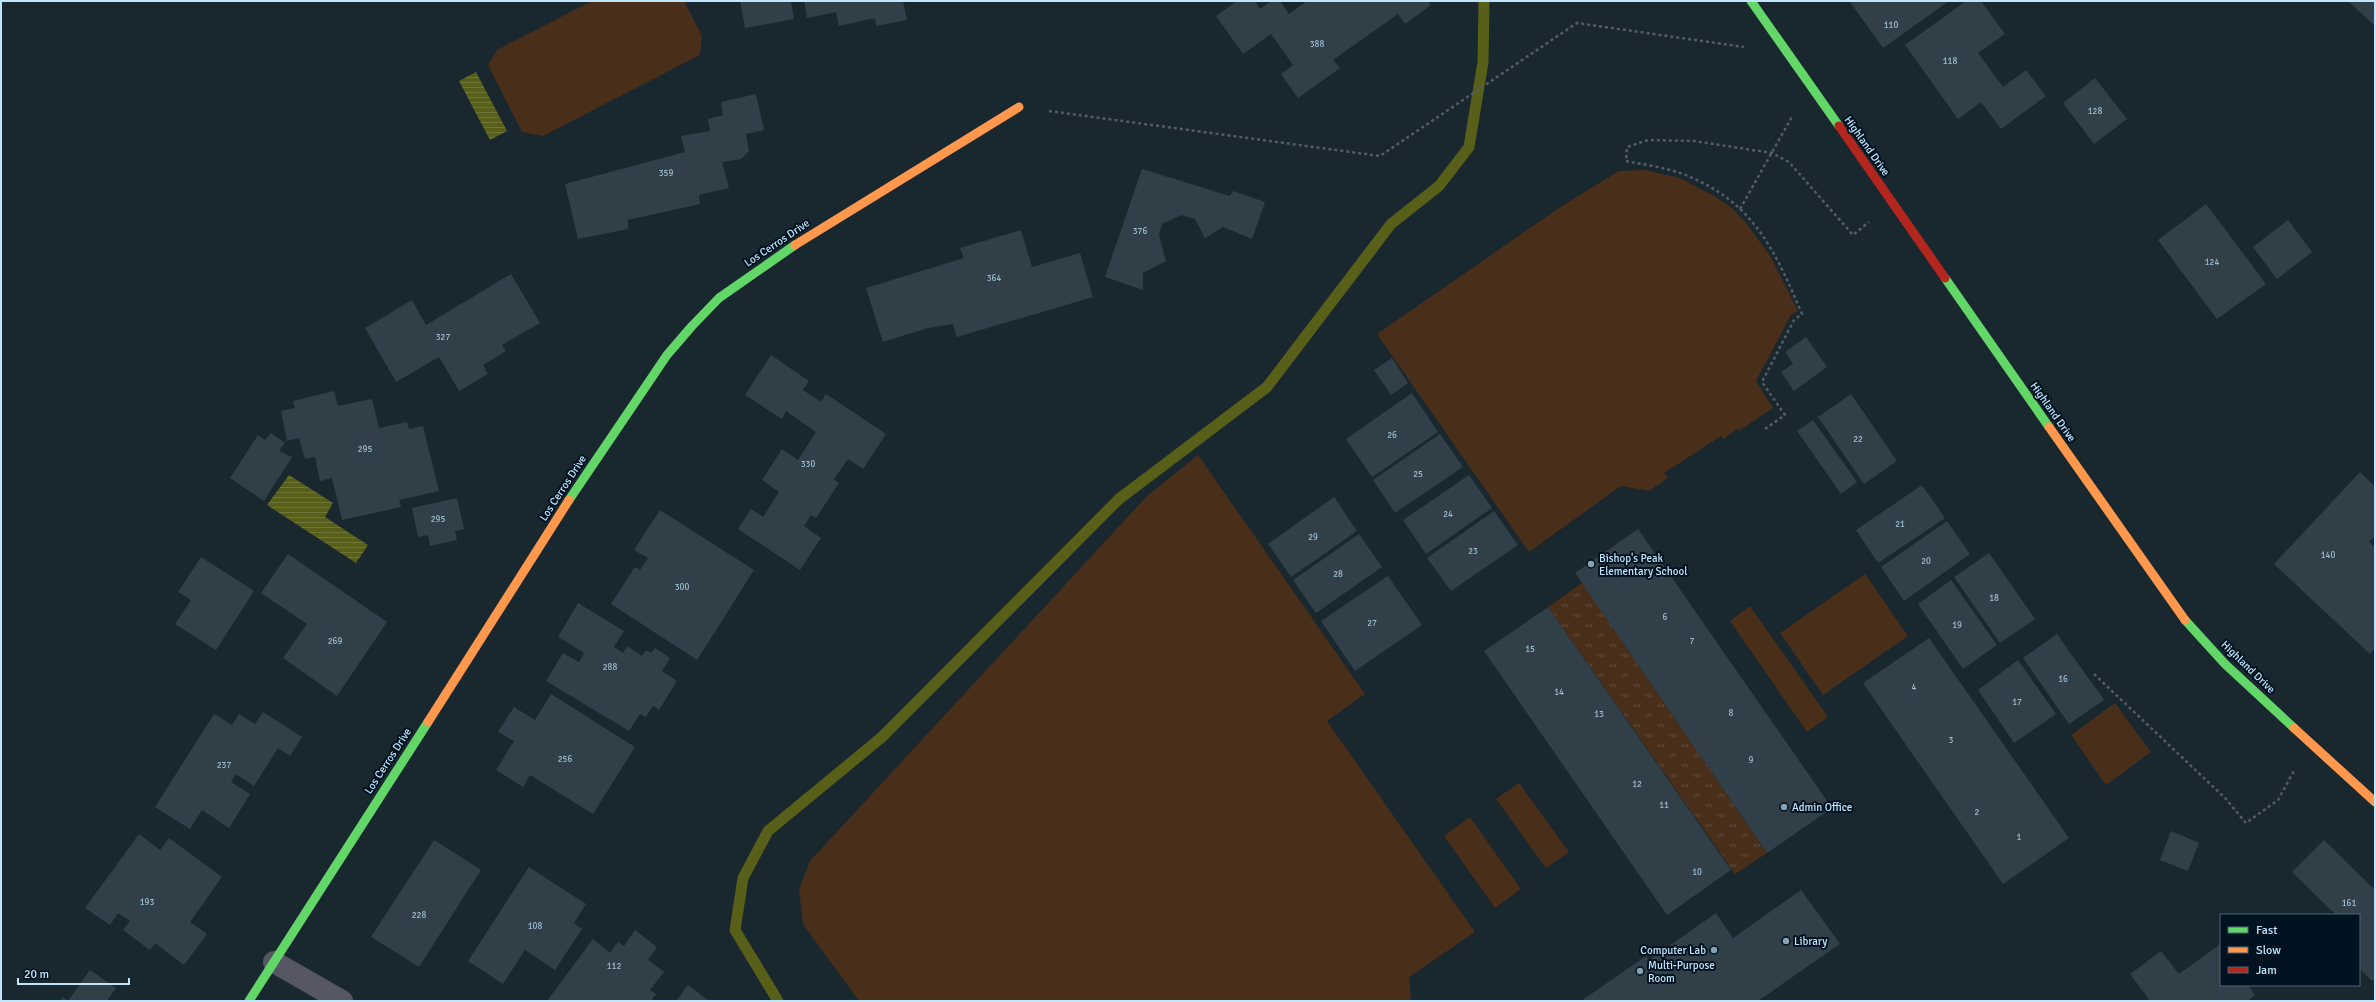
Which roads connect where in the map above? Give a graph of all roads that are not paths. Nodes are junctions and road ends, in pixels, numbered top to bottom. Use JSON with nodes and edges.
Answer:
{"nodes":[{"id":1,"x":1751,"y":1,"type":"edge"},
{"id":2,"x":1019,"y":107,"type":"road end"},
{"id":3,"x":2375,"y":802,"type":"edge"},
{"id":4,"x":274,"y":962,"type":"junction"},
{"id":5,"x":249,"y":1001,"type":"edge"},
{"id":6,"x":342,"y":1001,"type":"edge"}],
"edges":[{"from":1,"to":3,"type":"street","name":"Highland Drive"},
{"from":2,"to":4,"type":"street","name":"Los Cerros Drive"},
{"from":4,"to":5,"type":"street","name":"Los Cerros Drive"},
{"from":4,"to":6,"type":"street"}]}
